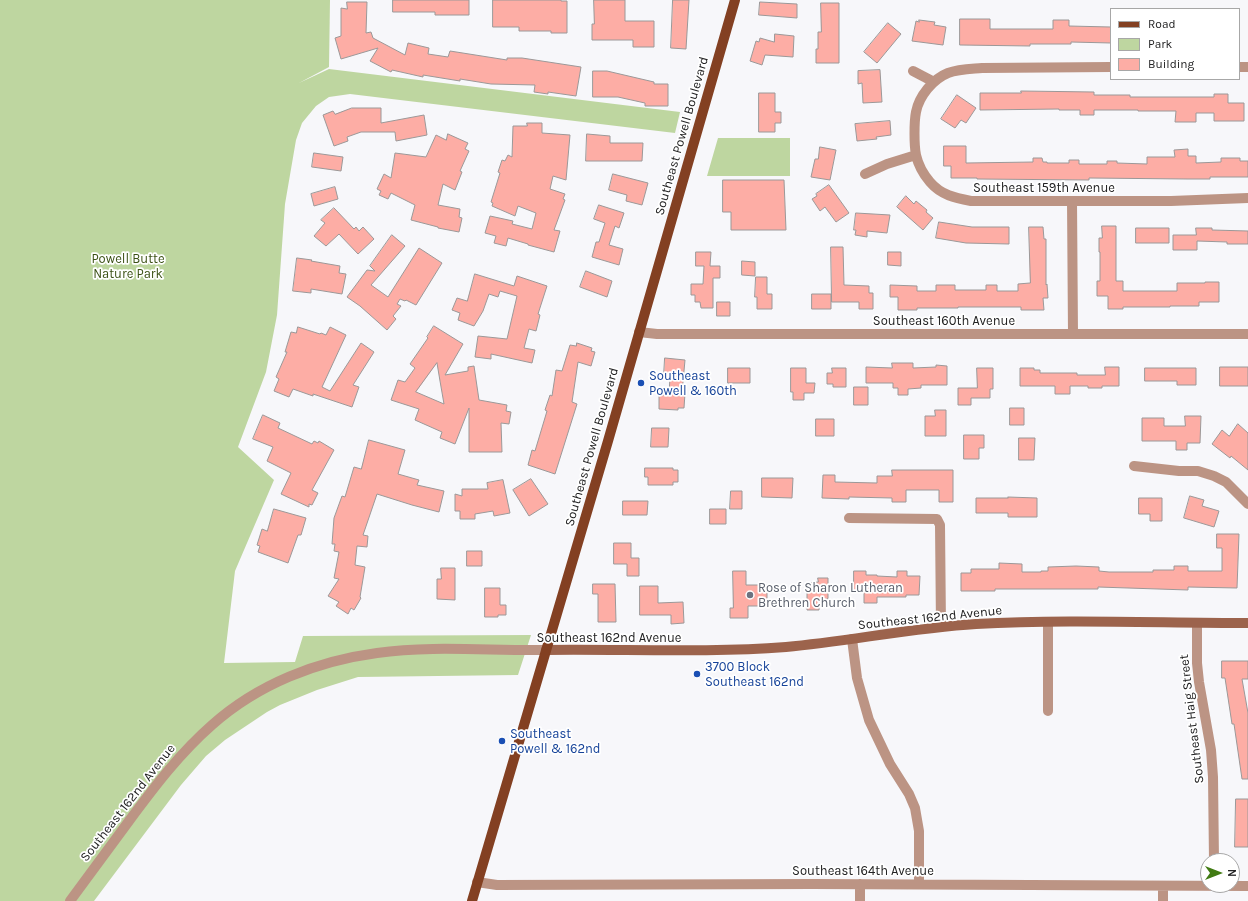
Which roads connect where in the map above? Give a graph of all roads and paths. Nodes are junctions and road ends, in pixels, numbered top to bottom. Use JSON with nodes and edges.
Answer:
{"nodes":[{"id":1,"x":735,"y":0,"type":"edge"},
{"id":2,"x":1110,"y":67,"type":"edge"},
{"id":3,"x":913,"y":71,"type":"dead end"},
{"id":4,"x":934,"y":82,"type":"junction"},
{"id":5,"x":916,"y":155,"type":"junction"},
{"id":6,"x":866,"y":174,"type":"dead end"},
{"id":7,"x":1248,"y":198,"type":"edge"},
{"id":8,"x":1072,"y":201,"type":"junction"},
{"id":9,"x":639,"y":332,"type":"junction"},
{"id":10,"x":1073,"y":334,"type":"junction"},
{"id":11,"x":1248,"y":334,"type":"edge"},
{"id":12,"x":1134,"y":466,"type":"dead end"},
{"id":13,"x":1248,"y":504,"type":"edge"},
{"id":14,"x":849,"y":518,"type":"dead end"},
{"id":15,"x":1048,"y":622,"type":"junction"},
{"id":16,"x":1197,"y":622,"type":"junction"},
{"id":17,"x":1248,"y":622,"type":"edge"},
{"id":18,"x":941,"y":627,"type":"junction"},
{"id":19,"x":852,"y":639,"type":"junction"},
{"id":20,"x":546,"y":650,"type":"junction"},
{"id":21,"x":1048,"y":711,"type":"dead end"},
{"id":22,"x":1214,"y":853,"type":"edge"},
{"id":23,"x":477,"y":882,"type":"junction"},
{"id":24,"x":860,"y":884,"type":"junction"},
{"id":25,"x":919,"y":884,"type":"junction"},
{"id":26,"x":1163,"y":886,"type":"junction"},
{"id":27,"x":1200,"y":886,"type":"edge"},
{"id":28,"x":70,"y":901,"type":"edge"},
{"id":29,"x":472,"y":901,"type":"edge"},
{"id":30,"x":860,"y":901,"type":"edge"},
{"id":31,"x":1163,"y":901,"type":"edge"}],
"edges":[{"from":1,"to":9,"type":"main road","name":"Southeast Powell Boulevard"},
{"from":2,"to":4,"type":"street"},
{"from":3,"to":4,"type":"street"},
{"from":4,"to":5,"type":"street","name":"Southeast 159th Avenue"},
{"from":5,"to":6,"type":"street"},
{"from":5,"to":8,"type":"street","name":"Southeast 159th Avenue"},
{"from":7,"to":8,"type":"street","name":"Southeast 159th Avenue"},
{"from":8,"to":10,"type":"street"},
{"from":9,"to":10,"type":"street","name":"Southeast 160th Avenue"},
{"from":9,"to":20,"type":"main road","name":"Southeast Powell Boulevard"},
{"from":10,"to":11,"type":"street","name":"Southeast 160th Avenue"},
{"from":12,"to":13,"type":"street"},
{"from":14,"to":18,"type":"street"},
{"from":15,"to":16,"type":"main road","name":"Southeast 162nd Avenue"},
{"from":15,"to":18,"type":"main road","name":"Southeast 162nd Avenue"},
{"from":15,"to":21,"type":"street"},
{"from":16,"to":17,"type":"main road","name":"Southeast 162nd Avenue"},
{"from":16,"to":22,"type":"street","name":"Southeast Haig Street"},
{"from":18,"to":19,"type":"main road","name":"Southeast 162nd Avenue"},
{"from":19,"to":20,"type":"main road","name":"Southeast 162nd Avenue"},
{"from":19,"to":25,"type":"street"},
{"from":20,"to":23,"type":"main road","name":"Southeast Powell Boulevard"},
{"from":20,"to":28,"type":"street","name":"Southeast 162nd Avenue"},
{"from":23,"to":24,"type":"street","name":"Southeast 164th Avenue"},
{"from":23,"to":29,"type":"main road","name":"Southeast Powell Boulevard"},
{"from":24,"to":25,"type":"street","name":"Southeast 164th Avenue"},
{"from":24,"to":30,"type":"street"},
{"from":25,"to":26,"type":"street","name":"Southeast 164th Avenue"},
{"from":26,"to":27,"type":"street","name":"Southeast 164th Avenue"},
{"from":26,"to":31,"type":"street"}]}
